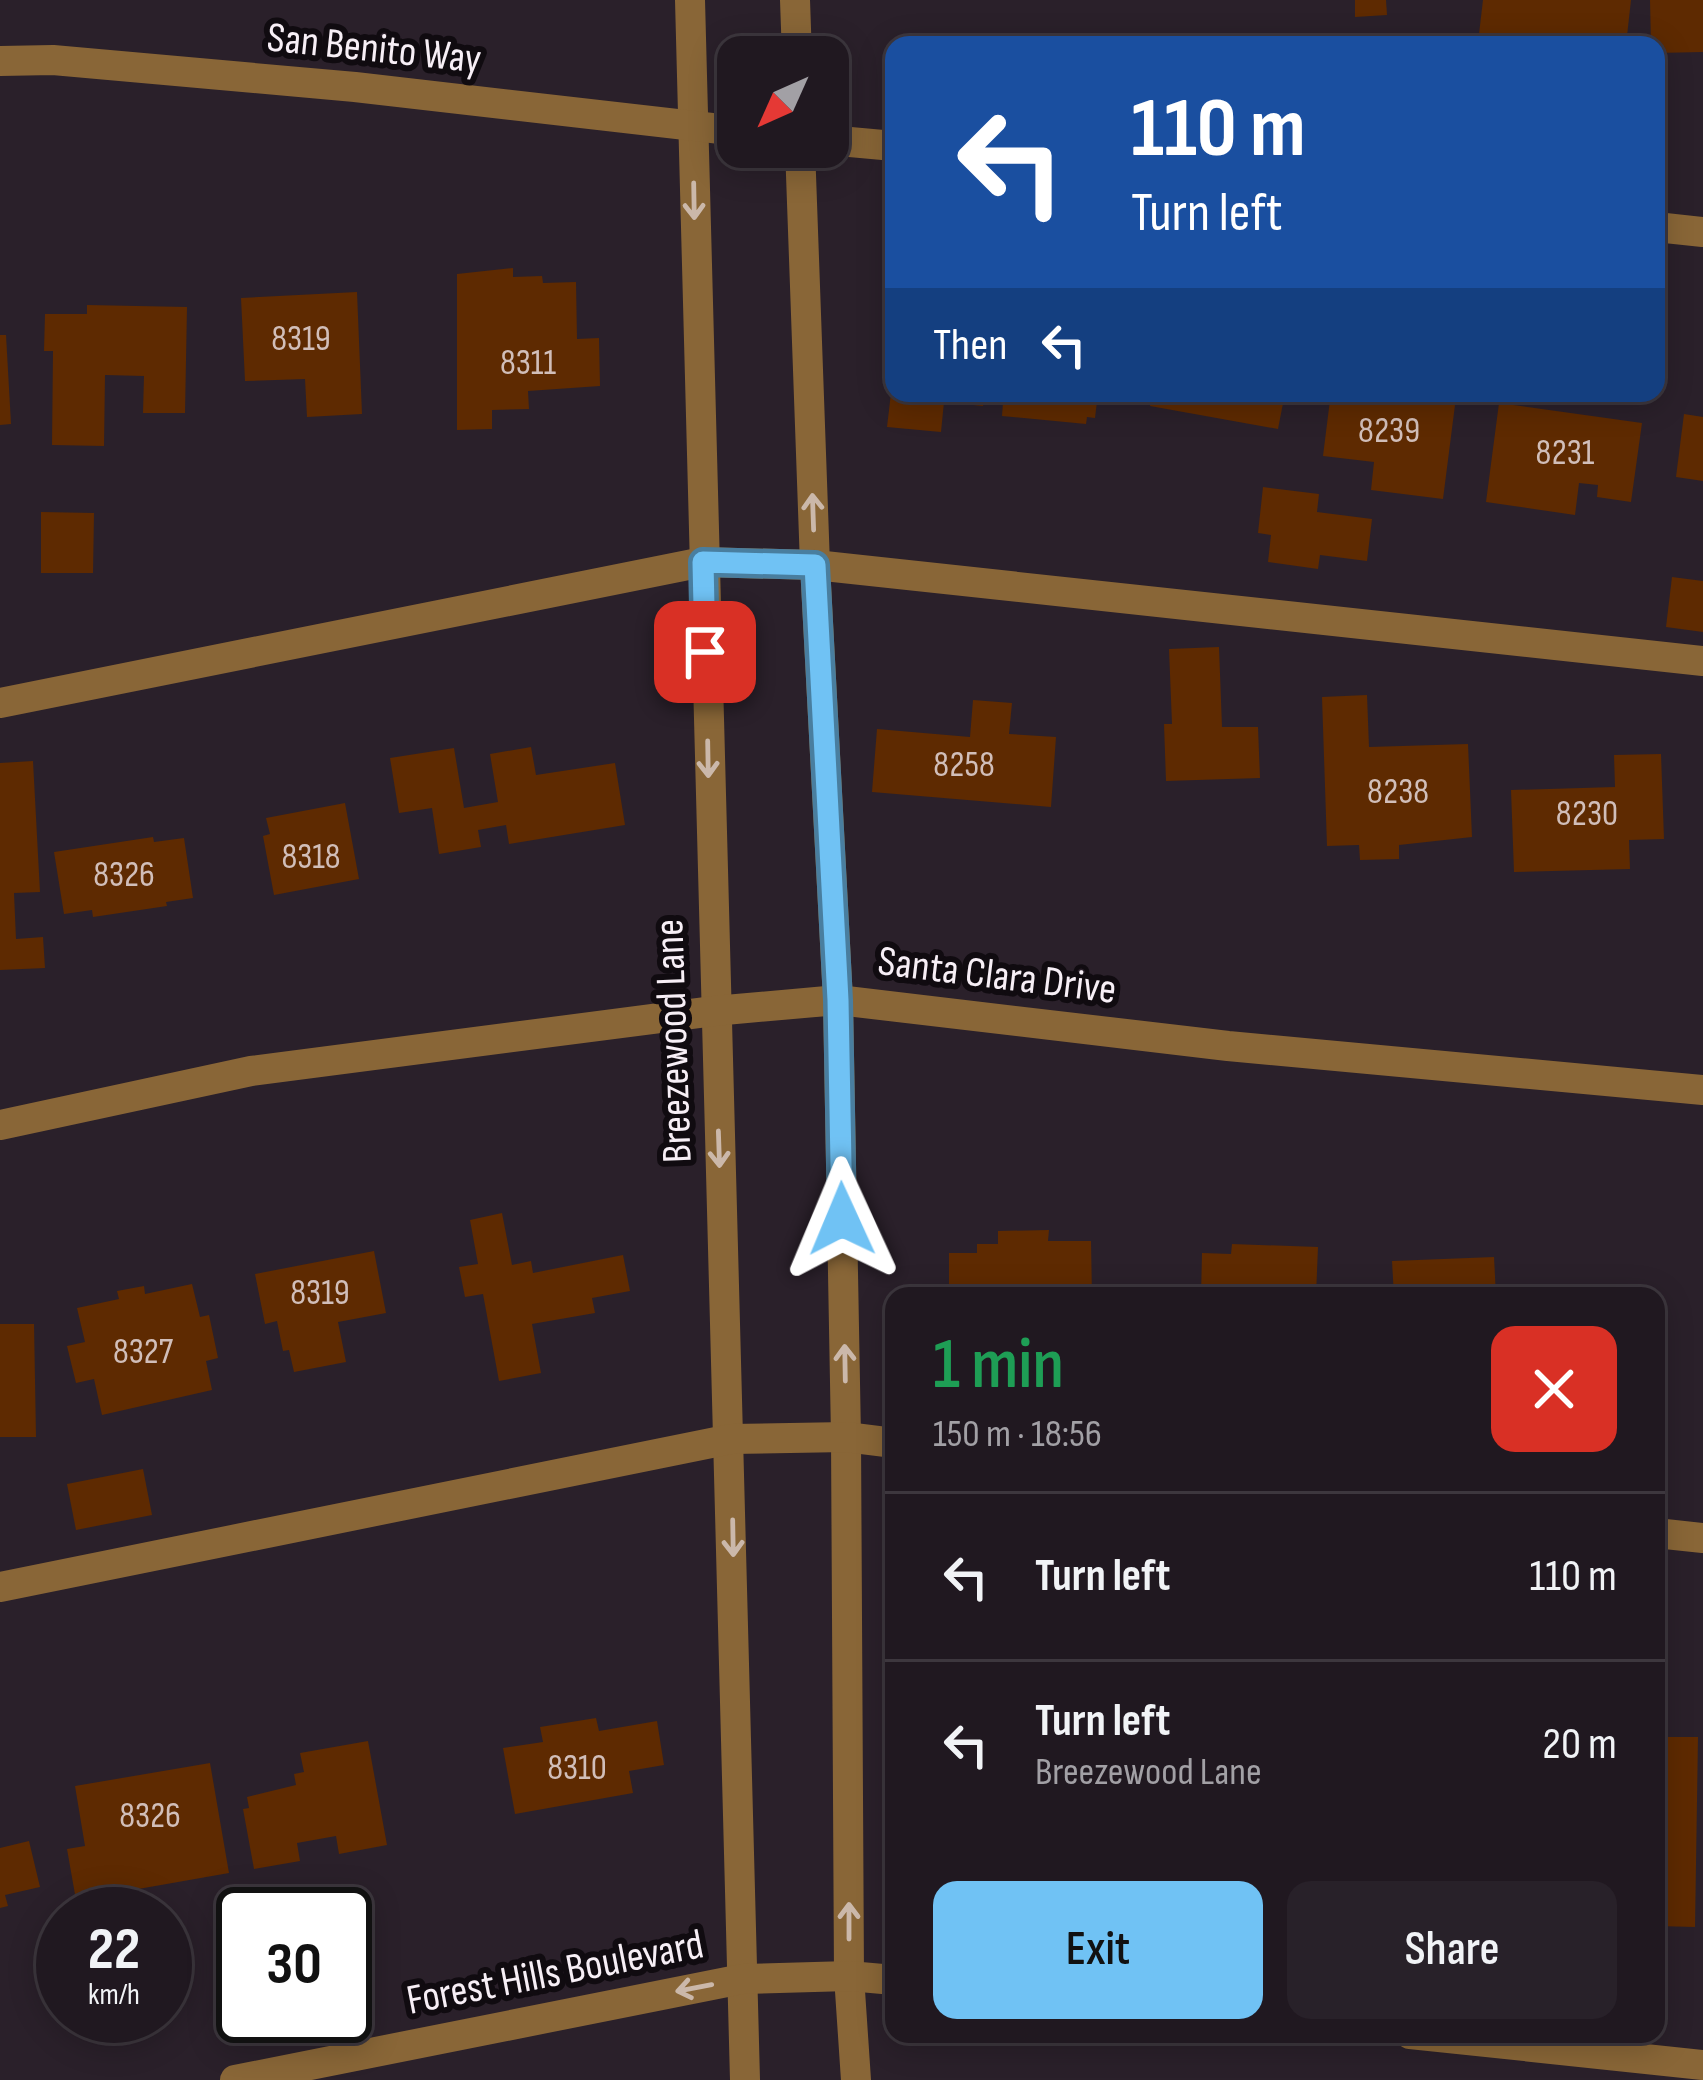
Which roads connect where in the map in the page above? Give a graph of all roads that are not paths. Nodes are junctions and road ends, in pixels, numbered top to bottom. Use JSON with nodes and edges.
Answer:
{"nodes":[{"id":1,"x":690,"y":0,"type":"edge"},
{"id":2,"x":795,"y":0,"type":"edge"},
{"id":3,"x":796,"y":36,"type":"edge"},
{"id":4,"x":0,"y":61,"type":"edge"},
{"id":5,"x":692,"y":126,"type":"junction"},
{"id":6,"x":717,"y":129,"type":"edge"},
{"id":7,"x":849,"y":142,"type":"edge"},
{"id":8,"x":885,"y":145,"type":"edge"},
{"id":9,"x":801,"y":168,"type":"edge"},
{"id":10,"x":1665,"y":228,"type":"edge"},
{"id":11,"x":1703,"y":232,"type":"edge"},
{"id":12,"x":703,"y":562,"type":"junction"},
{"id":13,"x":815,"y":565,"type":"junction"},
{"id":14,"x":1703,"y":661,"type":"edge"},
{"id":15,"x":0,"y":703,"type":"edge"},
{"id":16,"x":838,"y":1000,"type":"junction"},
{"id":17,"x":714,"y":1011,"type":"junction"},
{"id":18,"x":1703,"y":1090,"type":"edge"},
{"id":19,"x":0,"y":1125,"type":"edge"},
{"id":20,"x":846,"y":1437,"type":"junction"},
{"id":21,"x":730,"y":1439,"type":"junction"},
{"id":22,"x":885,"y":1443,"type":"edge"},
{"id":23,"x":1665,"y":1534,"type":"edge"},
{"id":24,"x":1703,"y":1538,"type":"edge"},
{"id":25,"x":0,"y":1588,"type":"edge"},
{"id":26,"x":849,"y":1976,"type":"junction"},
{"id":27,"x":742,"y":1979,"type":"junction"},
{"id":28,"x":885,"y":1979,"type":"edge"},
{"id":29,"x":1495,"y":2043,"type":"edge"},
{"id":30,"x":1703,"y":2065,"type":"edge"},
{"id":31,"x":235,"y":2080,"type":"edge"},
{"id":32,"x":745,"y":2080,"type":"edge"},
{"id":33,"x":856,"y":2080,"type":"edge"}],
"edges":[{"from":1,"to":5,"type":"street","name":"Breezewood Lane"},
{"from":2,"to":3,"type":"street"},
{"from":4,"to":5,"type":"street","name":"San Benito Way"},
{"from":5,"to":6,"type":"street","name":"San Benito Way"},
{"from":5,"to":12,"type":"street","name":"Breezewood Lane","one_way":true},
{"from":7,"to":8,"type":"street"},
{"from":13,"to":9,"type":"street","one_way":true},
{"from":10,"to":11,"type":"street"},
{"from":12,"to":13,"type":"street"},
{"from":12,"to":15,"type":"street"},
{"from":12,"to":17,"type":"street","name":"Breezewood Lane","one_way":true},
{"from":13,"to":14,"type":"street"},
{"from":13,"to":16,"type":"street"},
{"from":16,"to":17,"type":"street","name":"Santa Clara Drive"},
{"from":16,"to":18,"type":"street","name":"Santa Clara Drive"},
{"from":20,"to":16,"type":"street","one_way":true},
{"from":17,"to":19,"type":"street","name":"Santa Clara Drive"},
{"from":17,"to":21,"type":"street","name":"Breezewood Lane","one_way":true},
{"from":20,"to":21,"type":"street"},
{"from":20,"to":22,"type":"street"},
{"from":26,"to":20,"type":"street","one_way":true},
{"from":21,"to":25,"type":"street"},
{"from":21,"to":27,"type":"street","name":"Breezewood Lane","one_way":true},
{"from":23,"to":24,"type":"street"},
{"from":26,"to":27,"type":"street","name":"Forest Hills Boulevard"},
{"from":26,"to":28,"type":"street","name":"Forest Hills Boulevard"},
{"from":26,"to":33,"type":"street"},
{"from":27,"to":31,"type":"street","name":"Forest Hills Boulevard","one_way":true},
{"from":27,"to":32,"type":"street","name":"Breezewood Lane"},
{"from":29,"to":30,"type":"street"}]}
